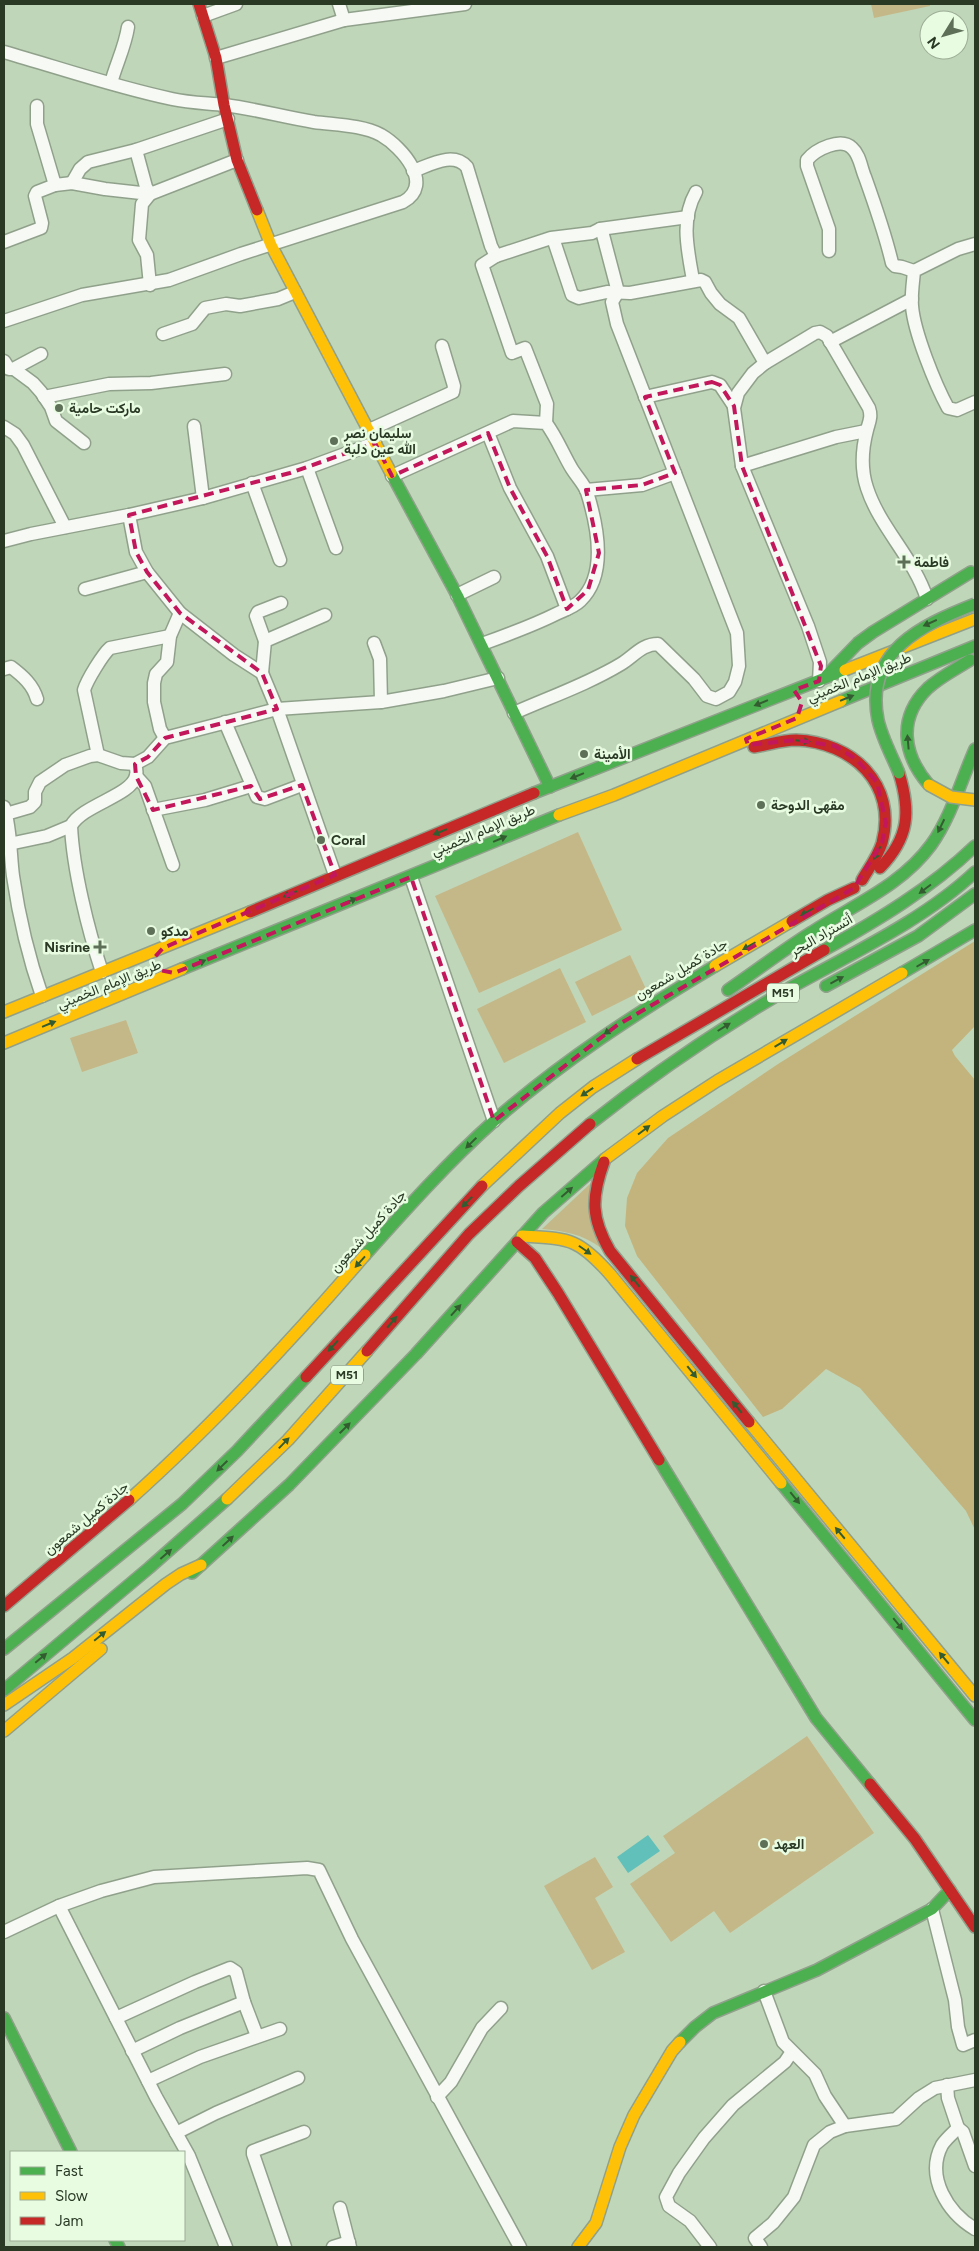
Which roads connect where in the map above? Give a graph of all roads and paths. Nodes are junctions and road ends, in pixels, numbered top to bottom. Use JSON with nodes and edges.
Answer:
{"nodes":[{"id":1,"x":236,"y":4,"type":"edge"},
{"id":2,"x":339,"y":4,"type":"edge"},
{"id":3,"x":465,"y":4,"type":"edge"},
{"id":4,"x":201,"y":10,"type":"edge"},
{"id":5,"x":344,"y":20,"type":"junction"},
{"id":6,"x":128,"y":27,"type":"dead end"},
{"id":7,"x":4,"y":52,"type":"edge"},
{"id":8,"x":216,"y":58,"type":"junction"},
{"id":9,"x":111,"y":83,"type":"junction"},
{"id":10,"x":224,"y":105,"type":"junction"},
{"id":11,"x":37,"y":106,"type":"dead end"},
{"id":12,"x":228,"y":119,"type":"junction"},
{"id":13,"x":136,"y":150,"type":"junction"},
{"id":14,"x":237,"y":160,"type":"junction"},
{"id":15,"x":413,"y":171,"type":"junction"},
{"id":16,"x":72,"y":183,"type":"junction"},
{"id":17,"x":55,"y":185,"type":"junction"},
{"id":18,"x":696,"y":192,"type":"dead end"},
{"id":19,"x":150,"y":194,"type":"junction"},
{"id":20,"x":688,"y":217,"type":"junction"},
{"id":21,"x":600,"y":229,"type":"junction"},
{"id":22,"x":553,"y":238,"type":"junction"},
{"id":23,"x":4,"y":242,"type":"edge"},
{"id":24,"x":975,"y":244,"type":"edge"},
{"id":25,"x":271,"y":246,"type":"junction"},
{"id":26,"x":829,"y":251,"type":"dead end"},
{"id":27,"x":496,"y":256,"type":"junction"},
{"id":28,"x":914,"y":271,"type":"junction"},
{"id":29,"x":693,"y":280,"type":"junction"},
{"id":30,"x":150,"y":285,"type":"junction"},
{"id":31,"x":295,"y":292,"type":"junction"},
{"id":32,"x":618,"y":292,"type":"junction"},
{"id":33,"x":912,"y":299,"type":"junction"},
{"id":34,"x":4,"y":321,"type":"edge"},
{"id":35,"x":163,"y":334,"type":"dead end"},
{"id":36,"x":830,"y":342,"type":"junction"},
{"id":37,"x":442,"y":346,"type":"dead end"},
{"id":38,"x":40,"y":354,"type":"dead end"},
{"id":39,"x":765,"y":363,"type":"junction"},
{"id":40,"x":9,"y":365,"type":"edge"},
{"id":41,"x":225,"y":374,"type":"dead end"},
{"id":42,"x":44,"y":397,"type":"junction"},
{"id":43,"x":645,"y":397,"type":"junction"},
{"id":44,"x":975,"y":402,"type":"edge"},
{"id":45,"x":734,"y":406,"type":"junction"},
{"id":46,"x":546,"y":423,"type":"junction"},
{"id":47,"x":194,"y":426,"type":"dead end"},
{"id":48,"x":4,"y":427,"type":"edge"},
{"id":49,"x":369,"y":430,"type":"junction"},
{"id":50,"x":866,"y":431,"type":"junction"},
{"id":51,"x":488,"y":433,"type":"junction"},
{"id":52,"x":375,"y":442,"type":"junction"},
{"id":53,"x":84,"y":444,"type":"dead end"},
{"id":54,"x":742,"y":466,"type":"junction"},
{"id":55,"x":308,"y":468,"type":"junction"},
{"id":56,"x":675,"y":473,"type":"junction"},
{"id":57,"x":392,"y":476,"type":"junction"},
{"id":58,"x":252,"y":483,"type":"junction"},
{"id":59,"x":586,"y":490,"type":"junction"},
{"id":60,"x":203,"y":498,"type":"junction"},
{"id":61,"x":129,"y":515,"type":"junction"},
{"id":62,"x":65,"y":527,"type":"junction"},
{"id":63,"x":4,"y":542,"type":"edge"},
{"id":64,"x":336,"y":548,"type":"dead end"},
{"id":65,"x":280,"y":560,"type":"dead end"},
{"id":66,"x":973,"y":570,"type":"edge"},
{"id":67,"x":147,"y":572,"type":"junction"},
{"id":68,"x":494,"y":577,"type":"dead end"},
{"id":69,"x":85,"y":589,"type":"dead end"},
{"id":70,"x":970,"y":594,"type":"edge"},
{"id":71,"x":457,"y":595,"type":"junction"},
{"id":72,"x":927,"y":599,"type":"junction"},
{"id":73,"x":281,"y":603,"type":"dead end"},
{"id":74,"x":975,"y":604,"type":"edge"},
{"id":75,"x":567,"y":609,"type":"junction"},
{"id":76,"x":180,"y":613,"type":"junction"},
{"id":77,"x":325,"y":616,"type":"dead end"},
{"id":78,"x":975,"y":619,"type":"edge"},
{"id":79,"x":170,"y":636,"type":"junction"},
{"id":80,"x":265,"y":641,"type":"junction"},
{"id":81,"x":374,"y":643,"type":"dead end"},
{"id":82,"x":482,"y":644,"type":"junction"},
{"id":83,"x":975,"y":646,"type":"edge"},
{"id":84,"x":975,"y":657,"type":"edge"},
{"id":85,"x":4,"y":669,"type":"edge"},
{"id":86,"x":262,"y":673,"type":"junction"},
{"id":87,"x":498,"y":678,"type":"junction"},
{"id":88,"x":821,"y":680,"type":"junction"},
{"id":89,"x":787,"y":692,"type":"junction"},
{"id":90,"x":37,"y":699,"type":"dead end"},
{"id":91,"x":381,"y":702,"type":"junction"},
{"id":92,"x":277,"y":709,"type":"junction"},
{"id":93,"x":514,"y":713,"type":"junction"},
{"id":94,"x":797,"y":718,"type":"junction"},
{"id":95,"x":225,"y":722,"type":"junction"},
{"id":96,"x":165,"y":738,"type":"junction"},
{"id":97,"x":975,"y":749,"type":"edge"},
{"id":98,"x":721,"y":750,"type":"junction"},
{"id":99,"x":98,"y":755,"type":"junction"},
{"id":100,"x":136,"y":770,"type":"junction"},
{"id":101,"x":302,"y":785,"type":"junction"},
{"id":102,"x":251,"y":786,"type":"junction"},
{"id":103,"x":550,"y":787,"type":"junction"},
{"id":104,"x":975,"y":800,"type":"edge"},
{"id":105,"x":5,"y":810,"type":"edge"},
{"id":106,"x":153,"y":810,"type":"junction"},
{"id":107,"x":71,"y":826,"type":"junction"},
{"id":108,"x":7,"y":841,"type":"edge"},
{"id":109,"x":975,"y":846,"type":"edge"},
{"id":110,"x":174,"y":865,"type":"dead end"},
{"id":111,"x":973,"y":874,"type":"edge"},
{"id":112,"x":335,"y":875,"type":"junction"},
{"id":113,"x":412,"y":877,"type":"junction"},
{"id":114,"x":858,"y":884,"type":"junction"},
{"id":115,"x":975,"y":894,"type":"edge"},
{"id":116,"x":975,"y":930,"type":"edge"},
{"id":117,"x":813,"y":932,"type":"junction"},
{"id":118,"x":163,"y":948,"type":"junction"},
{"id":119,"x":107,"y":970,"type":"junction"},
{"id":120,"x":174,"y":973,"type":"junction"},
{"id":121,"x":816,"y":991,"type":"dead end"},
{"id":122,"x":123,"y":994,"type":"junction"},
{"id":123,"x":721,"y":995,"type":"dead end"},
{"id":124,"x":42,"y":996,"type":"junction"},
{"id":125,"x":705,"y":1006,"type":"dead end"},
{"id":126,"x":4,"y":1012,"type":"edge"},
{"id":127,"x":733,"y":1036,"type":"dead end"},
{"id":128,"x":672,"y":1037,"type":"junction"},
{"id":129,"x":4,"y":1043,"type":"edge"},
{"id":130,"x":683,"y":1053,"type":"junction"},
{"id":131,"x":494,"y":1121,"type":"junction"},
{"id":132,"x":605,"y":1159,"type":"junction"},
{"id":133,"x":520,"y":1239,"type":"junction"},
{"id":134,"x":201,"y":1565,"type":"junction"},
{"id":135,"x":4,"y":1606,"type":"edge"},
{"id":136,"x":4,"y":1649,"type":"edge"},
{"id":137,"x":4,"y":1690,"type":"edge"},
{"id":138,"x":975,"y":1696,"type":"edge"},
{"id":139,"x":4,"y":1705,"type":"edge"},
{"id":140,"x":975,"y":1720,"type":"edge"},
{"id":141,"x":4,"y":1731,"type":"edge"},
{"id":142,"x":950,"y":1890,"type":"junction"},
{"id":143,"x":59,"y":1906,"type":"junction"},
{"id":144,"x":932,"y":1909,"type":"junction"},
{"id":145,"x":975,"y":1927,"type":"edge"},
{"id":146,"x":4,"y":1932,"type":"edge"},
{"id":147,"x":764,"y":1991,"type":"junction"},
{"id":148,"x":244,"y":2002,"type":"junction"},
{"id":149,"x":501,"y":2008,"type":"dead end"},
{"id":150,"x":4,"y":2018,"type":"edge"},
{"id":151,"x":116,"y":2018,"type":"junction"},
{"id":152,"x":280,"y":2029,"type":"dead end"},
{"id":153,"x":257,"y":2036,"type":"junction"},
{"id":154,"x":975,"y":2040,"type":"edge"},
{"id":155,"x":132,"y":2051,"type":"junction"},
{"id":156,"x":791,"y":2053,"type":"junction"},
{"id":157,"x":298,"y":2078,"type":"dead end"},
{"id":158,"x":148,"y":2081,"type":"junction"},
{"id":159,"x":974,"y":2082,"type":"edge"},
{"id":160,"x":947,"y":2085,"type":"junction"},
{"id":161,"x":437,"y":2097,"type":"junction"},
{"id":162,"x":845,"y":2126,"type":"junction"},
{"id":163,"x":958,"y":2128,"type":"junction"},
{"id":164,"x":304,"y":2132,"type":"dead end"},
{"id":165,"x":176,"y":2133,"type":"junction"},
{"id":166,"x":70,"y":2151,"type":"edge"},
{"id":167,"x":975,"y":2166,"type":"edge"},
{"id":168,"x":340,"y":2208,"type":"dead end"},
{"id":169,"x":975,"y":2229,"type":"edge"},
{"id":170,"x":350,"y":2245,"type":"edge"},
{"id":171,"x":226,"y":2247,"type":"edge"},
{"id":172,"x":285,"y":2247,"type":"edge"},
{"id":173,"x":333,"y":2247,"type":"edge"},
{"id":174,"x":520,"y":2247,"type":"edge"},
{"id":175,"x":578,"y":2247,"type":"edge"},
{"id":176,"x":710,"y":2247,"type":"edge"},
{"id":177,"x":761,"y":2247,"type":"edge"}],
"edges":[{"from":1,"to":4,"type":"street"},
{"from":2,"to":5,"type":"street"},
{"from":3,"to":5,"type":"street"},
{"from":4,"to":8,"type":"main road"},
{"from":5,"to":8,"type":"street"},
{"from":6,"to":9,"type":"street"},
{"from":7,"to":9,"type":"street"},
{"from":8,"to":10,"type":"main road"},
{"from":9,"to":10,"type":"street"},
{"from":10,"to":12,"type":"main road"},
{"from":10,"to":15,"type":"street"},
{"from":11,"to":17,"type":"street"},
{"from":12,"to":13,"type":"street"},
{"from":12,"to":14,"type":"main road"},
{"from":13,"to":16,"type":"street"},
{"from":13,"to":19,"type":"street"},
{"from":14,"to":19,"type":"street"},
{"from":14,"to":25,"type":"main road"},
{"from":15,"to":25,"type":"street"},
{"from":15,"to":27,"type":"street"},
{"from":16,"to":17,"type":"street"},
{"from":16,"to":19,"type":"street"},
{"from":17,"to":23,"type":"street"},
{"from":18,"to":20,"type":"street"},
{"from":19,"to":30,"type":"street"},
{"from":20,"to":21,"type":"street"},
{"from":20,"to":29,"type":"street"},
{"from":21,"to":22,"type":"street"},
{"from":21,"to":32,"type":"street"},
{"from":22,"to":27,"type":"street"},
{"from":22,"to":32,"type":"street"},
{"from":24,"to":28,"type":"street"},
{"from":25,"to":30,"type":"street"},
{"from":25,"to":31,"type":"main road"},
{"from":26,"to":28,"type":"street"},
{"from":27,"to":46,"type":"street"},
{"from":28,"to":33,"type":"street"},
{"from":29,"to":32,"type":"street"},
{"from":29,"to":39,"type":"street"},
{"from":30,"to":34,"type":"street"},
{"from":31,"to":35,"type":"street"},
{"from":31,"to":49,"type":"main road"},
{"from":32,"to":43,"type":"street"},
{"from":33,"to":36,"type":"street"},
{"from":33,"to":44,"type":"street"},
{"from":36,"to":39,"type":"street"},
{"from":36,"to":50,"type":"street"},
{"from":37,"to":49,"type":"street"},
{"from":38,"to":40,"type":"street"},
{"from":39,"to":45,"type":"street"},
{"from":40,"to":42,"type":"street"},
{"from":41,"to":42,"type":"street"},
{"from":42,"to":53,"type":"street"},
{"from":43,"to":45,"type":"street"},
{"from":43,"to":56,"type":"street"},
{"from":45,"to":54,"type":"street"},
{"from":46,"to":51,"type":"street"},
{"from":46,"to":59,"type":"street"},
{"from":47,"to":60,"type":"street"},
{"from":48,"to":62,"type":"street"},
{"from":49,"to":52,"type":"main road"},
{"from":50,"to":54,"type":"street"},
{"from":50,"to":72,"type":"street"},
{"from":51,"to":57,"type":"street"},
{"from":51,"to":75,"type":"street"},
{"from":52,"to":55,"type":"street"},
{"from":52,"to":57,"type":"main road"},
{"from":54,"to":88,"type":"street"},
{"from":55,"to":58,"type":"street"},
{"from":55,"to":64,"type":"street"},
{"from":56,"to":59,"type":"street"},
{"from":56,"to":93,"type":"street"},
{"from":57,"to":71,"type":"main road"},
{"from":58,"to":60,"type":"street"},
{"from":58,"to":65,"type":"street"},
{"from":59,"to":75,"type":"street"},
{"from":60,"to":61,"type":"street"},
{"from":61,"to":62,"type":"street"},
{"from":61,"to":67,"type":"street"},
{"from":62,"to":63,"type":"street"},
{"from":66,"to":72,"type":"main road"},
{"from":67,"to":69,"type":"street"},
{"from":67,"to":76,"type":"street"},
{"from":68,"to":71,"type":"street"},
{"from":70,"to":88,"type":"main road"},
{"from":71,"to":82,"type":"main road"},
{"from":72,"to":88,"type":"main road"},
{"from":73,"to":80,"type":"street"},
{"from":74,"to":114,"type":"main road","one_way":true,"bridge":true},
{"from":75,"to":82,"type":"street"},
{"from":76,"to":79,"type":"street"},
{"from":76,"to":86,"type":"street"},
{"from":77,"to":80,"type":"street"},
{"from":78,"to":88,"type":"main road","name":"طريق الإمام الخميني"},
{"from":79,"to":96,"type":"street"},
{"from":79,"to":99,"type":"street"},
{"from":80,"to":86,"type":"street"},
{"from":81,"to":91,"type":"street"},
{"from":82,"to":87,"type":"main road"},
{"from":94,"to":83,"type":"main road","name":"طريق الإمام الخميني","one_way":true},
{"from":104,"to":84,"type":"main road","one_way":true,"bridge":true},
{"from":85,"to":90,"type":"street"},
{"from":86,"to":92,"type":"street"},
{"from":87,"to":91,"type":"street"},
{"from":87,"to":93,"type":"main road"},
{"from":88,"to":89,"type":"main road","name":"طريق الإمام الخميني"},
{"from":89,"to":94,"type":"main road"},
{"from":89,"to":103,"type":"main road","name":"طريق الإمام الخميني","one_way":true},
{"from":91,"to":92,"type":"street"},
{"from":92,"to":95,"type":"street"},
{"from":92,"to":101,"type":"street"},
{"from":93,"to":103,"type":"main road"},
{"from":94,"to":98,"type":"main road","name":"طريق الإمام الخميني"},
{"from":95,"to":96,"type":"street"},
{"from":95,"to":102,"type":"street"},
{"from":96,"to":100,"type":"street"},
{"from":97,"to":117,"type":"main road","one_way":true},
{"from":113,"to":98,"type":"main road","name":"طريق الإمام الخميني","one_way":true},
{"from":98,"to":114,"type":"main road","one_way":true},
{"from":99,"to":100,"type":"street"},
{"from":99,"to":105,"type":"street"},
{"from":100,"to":106,"type":"street"},
{"from":100,"to":107,"type":"street"},
{"from":101,"to":102,"type":"street"},
{"from":101,"to":112,"type":"street"},
{"from":102,"to":106,"type":"street"},
{"from":103,"to":112,"type":"main road","name":"طريق الإمام الخميني","one_way":true},
{"from":105,"to":108,"type":"street"},
{"from":106,"to":110,"type":"street"},
{"from":107,"to":108,"type":"street"},
{"from":107,"to":119,"type":"street"},
{"from":108,"to":124,"type":"street"},
{"from":109,"to":128,"type":"main road","name":"أتستراد البحر","number":"M51","one_way":true},
{"from":130,"to":111,"type":"main road","number":"M51","one_way":true},
{"from":112,"to":118,"type":"main road","name":"طريق الإمام الخميني","one_way":true},
{"from":120,"to":113,"type":"main road","name":"طريق الإمام الخميني","one_way":true},
{"from":113,"to":131,"type":"street"},
{"from":114,"to":117,"type":"main road"},
{"from":114,"to":131,"type":"main road","name":"جادة كميل شمعون","one_way":true},
{"from":121,"to":115,"type":"main road","one_way":true},
{"from":132,"to":116,"type":"main road","one_way":true},
{"from":117,"to":123,"type":"main road"},
{"from":118,"to":119,"type":"main road","name":"طريق الإمام الخميني"},
{"from":118,"to":120,"type":"main road"},
{"from":119,"to":122,"type":"main road"},
{"from":119,"to":124,"type":"main road","name":"طريق الإمام الخميني"},
{"from":120,"to":122,"type":"main road","name":"طريق الإمام الخميني"},
{"from":129,"to":122,"type":"main road","name":"طريق الإمام الخميني","one_way":true},
{"from":124,"to":126,"type":"main road","name":"طريق الإمام الخميني"},
{"from":125,"to":128,"type":"main road"},
{"from":127,"to":130,"type":"main road"},
{"from":128,"to":136,"type":"main road","number":"M51","one_way":true},
{"from":137,"to":130,"type":"main road","number":"M51","one_way":true},
{"from":131,"to":135,"type":"main road","name":"جادة كميل شمعون","one_way":true},
{"from":133,"to":132,"type":"main road","one_way":true},
{"from":138,"to":132,"type":"main road","one_way":true},
{"from":134,"to":133,"type":"main road","one_way":true},
{"from":133,"to":140,"type":"main road","one_way":true},
{"from":133,"to":142,"type":"main road"},
{"from":139,"to":134,"type":"main road","one_way":true},
{"from":134,"to":141,"type":"main road"},
{"from":142,"to":144,"type":"main road"},
{"from":142,"to":145,"type":"main road"},
{"from":143,"to":146,"type":"street"},
{"from":143,"to":151,"type":"street"},
{"from":143,"to":161,"type":"street"},
{"from":144,"to":147,"type":"main road"},
{"from":144,"to":154,"type":"street"},
{"from":147,"to":156,"type":"street"},
{"from":147,"to":175,"type":"main road"},
{"from":148,"to":151,"type":"street"},
{"from":148,"to":153,"type":"street"},
{"from":148,"to":155,"type":"street"},
{"from":149,"to":161,"type":"street"},
{"from":150,"to":166,"type":"main road"},
{"from":151,"to":155,"type":"street"},
{"from":152,"to":153,"type":"street"},
{"from":153,"to":158,"type":"street"},
{"from":155,"to":158,"type":"street"},
{"from":156,"to":162,"type":"street"},
{"from":156,"to":176,"type":"street"},
{"from":157,"to":165,"type":"street"},
{"from":158,"to":165,"type":"street"},
{"from":159,"to":160,"type":"street"},
{"from":160,"to":162,"type":"street"},
{"from":160,"to":163,"type":"street"},
{"from":161,"to":174,"type":"street"},
{"from":162,"to":177,"type":"street"},
{"from":163,"to":167,"type":"street"},
{"from":163,"to":169,"type":"street"},
{"from":164,"to":172,"type":"street"},
{"from":165,"to":171,"type":"street"},
{"from":168,"to":170,"type":"street"},
{"from":170,"to":173,"type":"street"}]}
